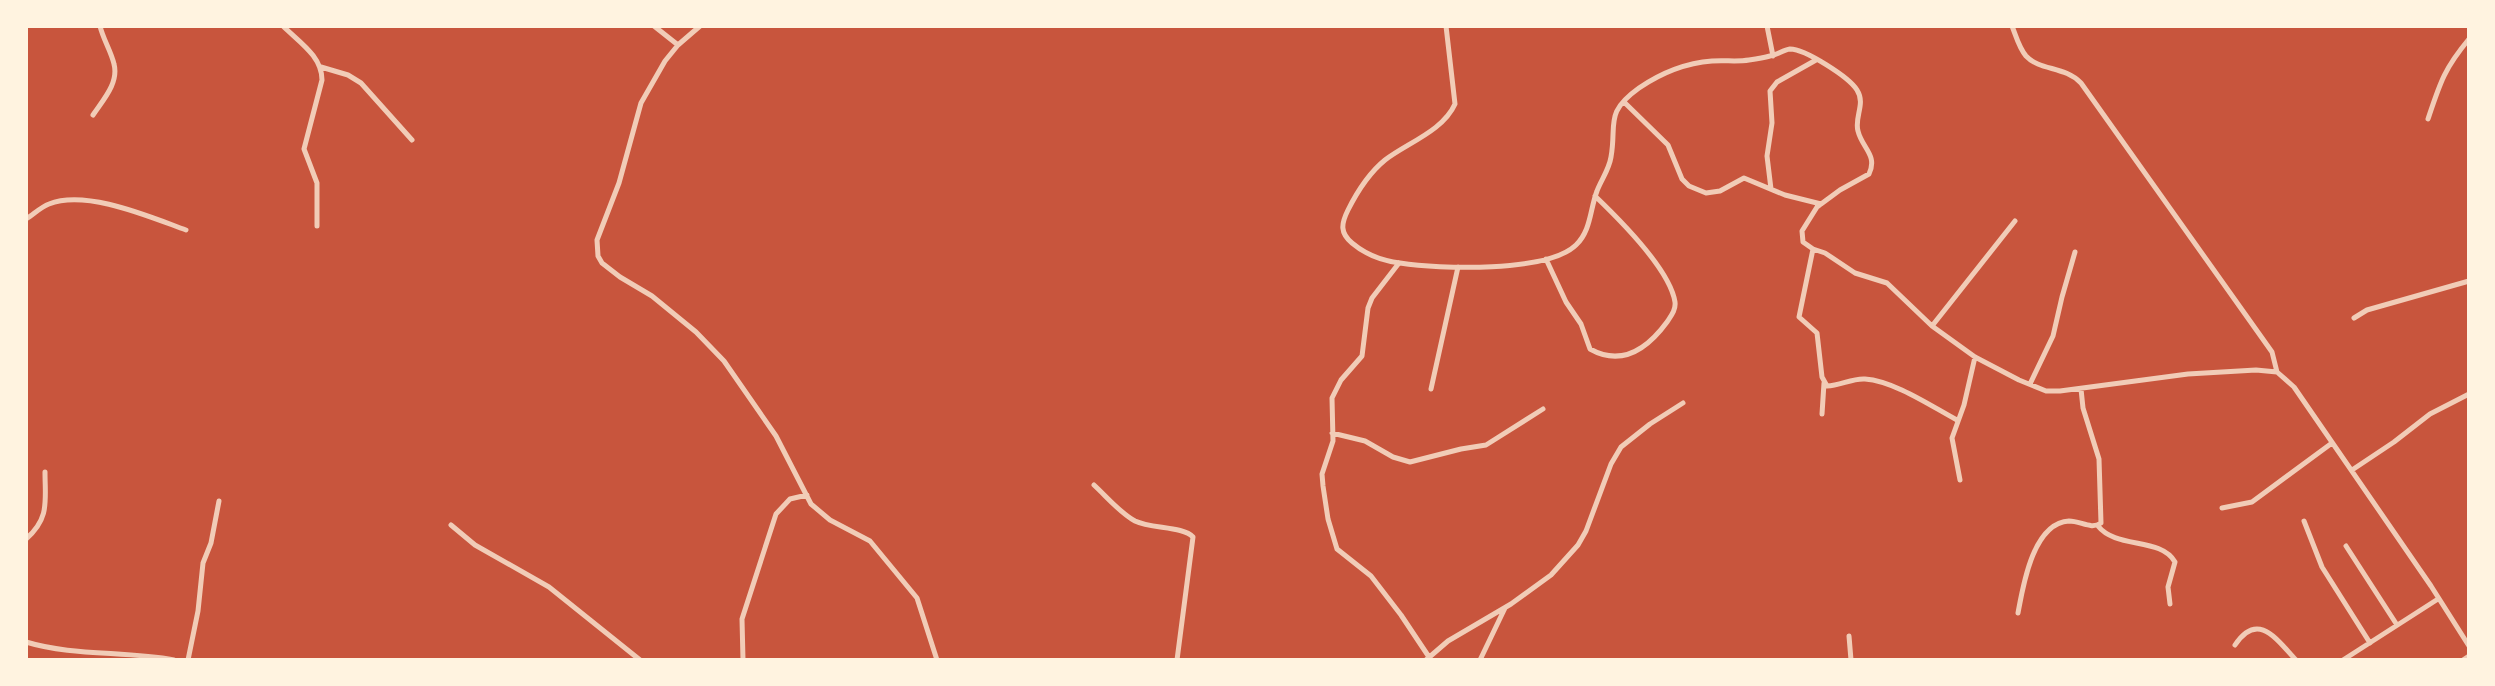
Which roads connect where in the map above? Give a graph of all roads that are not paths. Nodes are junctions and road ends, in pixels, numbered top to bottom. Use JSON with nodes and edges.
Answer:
{"nodes":[{"id":1,"x":100,"y":26,"type":"edge"},
{"id":2,"x":283,"y":26,"type":"edge"},
{"id":3,"x":654,"y":26,"type":"edge"},
{"id":4,"x":701,"y":26,"type":"edge"},
{"id":5,"x":1446,"y":26,"type":"edge"},
{"id":6,"x":1767,"y":26,"type":"edge"},
{"id":7,"x":2012,"y":26,"type":"edge"},
{"id":8,"x":2469,"y":40,"type":"edge"},
{"id":9,"x":678,"y":45,"type":"junction"},
{"id":10,"x":1773,"y":56,"type":"junction"},
{"id":11,"x":1816,"y":60,"type":"junction"},
{"id":12,"x":321,"y":67,"type":"junction"},
{"id":13,"x":1624,"y":102,"type":"junction"},
{"id":14,"x":93,"y":115,"type":"dead end"},
{"id":15,"x":2428,"y":119,"type":"dead end"},
{"id":16,"x":412,"y":140,"type":"dead end"},
{"id":17,"x":1771,"y":189,"type":"junction"},
{"id":18,"x":1595,"y":196,"type":"junction"},
{"id":19,"x":1821,"y":204,"type":"junction"},
{"id":20,"x":26,"y":219,"type":"edge"},
{"id":21,"x":2015,"y":221,"type":"dead end"},
{"id":22,"x":317,"y":226,"type":"dead end"},
{"id":23,"x":186,"y":230,"type":"dead end"},
{"id":24,"x":1813,"y":249,"type":"junction"},
{"id":25,"x":2075,"y":252,"type":"dead end"},
{"id":26,"x":1546,"y":259,"type":"junction"},
{"id":27,"x":1399,"y":263,"type":"junction"},
{"id":28,"x":1458,"y":267,"type":"junction"},
{"id":29,"x":2469,"y":281,"type":"edge"},
{"id":30,"x":2354,"y":318,"type":"dead end"},
{"id":31,"x":1932,"y":326,"type":"junction"},
{"id":32,"x":1975,"y":357,"type":"junction"},
{"id":33,"x":2277,"y":372,"type":"junction"},
{"id":34,"x":1824,"y":383,"type":"junction"},
{"id":35,"x":2030,"y":384,"type":"junction"},
{"id":36,"x":1431,"y":389,"type":"dead end"},
{"id":37,"x":2081,"y":389,"type":"junction"},
{"id":38,"x":2469,"y":394,"type":"edge"},
{"id":39,"x":1683,"y":403,"type":"dead end"},
{"id":40,"x":1543,"y":409,"type":"dead end"},
{"id":41,"x":1822,"y":414,"type":"dead end"},
{"id":42,"x":1957,"y":420,"type":"junction"},
{"id":43,"x":1332,"y":433,"type":"junction"},
{"id":44,"x":2332,"y":443,"type":"junction"},
{"id":45,"x":2352,"y":470,"type":"junction"},
{"id":46,"x":45,"y":472,"type":"dead end"},
{"id":47,"x":1960,"y":480,"type":"dead end"},
{"id":48,"x":1094,"y":485,"type":"dead end"},
{"id":49,"x":807,"y":495,"type":"junction"},
{"id":50,"x":219,"y":500,"type":"dead end"},
{"id":51,"x":2222,"y":508,"type":"dead end"},
{"id":52,"x":2304,"y":521,"type":"dead end"},
{"id":53,"x":451,"y":525,"type":"dead end"},
{"id":54,"x":2098,"y":526,"type":"junction"},
{"id":55,"x":26,"y":539,"type":"edge"},
{"id":56,"x":2346,"y":546,"type":"dead end"},
{"id":57,"x":2438,"y":599,"type":"junction"},
{"id":58,"x":2170,"y":604,"type":"dead end"},
{"id":59,"x":1505,"y":608,"type":"junction"},
{"id":60,"x":2018,"y":613,"type":"dead end"},
{"id":61,"x":2397,"y":625,"type":"junction"},
{"id":62,"x":1849,"y":636,"type":"dead end"},
{"id":63,"x":26,"y":642,"type":"edge"},
{"id":64,"x":2370,"y":643,"type":"junction"},
{"id":65,"x":2235,"y":645,"type":"dead end"},
{"id":66,"x":2469,"y":646,"type":"edge"},
{"id":67,"x":2469,"y":656,"type":"edge"},
{"id":68,"x":150,"y":658,"type":"edge"},
{"id":69,"x":1428,"y":659,"type":"edge"},
{"id":70,"x":174,"y":660,"type":"edge"},
{"id":71,"x":188,"y":660,"type":"edge"},
{"id":72,"x":640,"y":660,"type":"edge"},
{"id":73,"x":743,"y":660,"type":"edge"},
{"id":74,"x":937,"y":660,"type":"edge"},
{"id":75,"x":1177,"y":660,"type":"edge"},
{"id":76,"x":1480,"y":660,"type":"edge"},
{"id":77,"x":1851,"y":660,"type":"edge"},
{"id":78,"x":2296,"y":660,"type":"edge"},
{"id":79,"x":2343,"y":660,"type":"edge"},
{"id":80,"x":2463,"y":660,"type":"edge"}],
"edges":[{"from":1,"to":14,"type":"street"},
{"from":2,"to":12,"type":"street"},
{"from":3,"to":9,"type":"street"},
{"from":4,"to":9,"type":"street"},
{"from":5,"to":27,"type":"street"},
{"from":6,"to":10,"type":"street"},
{"from":7,"to":33,"type":"street"},
{"from":8,"to":15,"type":"street"},
{"from":9,"to":49,"type":"street"},
{"from":10,"to":11,"type":"street"},
{"from":10,"to":13,"type":"street"},
{"from":11,"to":17,"type":"street"},
{"from":11,"to":19,"type":"street"},
{"from":12,"to":16,"type":"street"},
{"from":12,"to":22,"type":"street"},
{"from":13,"to":17,"type":"street"},
{"from":13,"to":18,"type":"street"},
{"from":17,"to":19,"type":"street"},
{"from":18,"to":26,"type":"street"},
{"from":18,"to":26,"type":"street"},
{"from":19,"to":24,"type":"street"},
{"from":20,"to":23,"type":"street"},
{"from":21,"to":31,"type":"street"},
{"from":24,"to":31,"type":"street"},
{"from":24,"to":34,"type":"street"},
{"from":25,"to":35,"type":"street"},
{"from":26,"to":28,"type":"street"},
{"from":27,"to":28,"type":"street"},
{"from":27,"to":43,"type":"street"},
{"from":28,"to":36,"type":"street"},
{"from":29,"to":30,"type":"street"},
{"from":31,"to":32,"type":"street"},
{"from":32,"to":35,"type":"street"},
{"from":32,"to":42,"type":"street"},
{"from":33,"to":37,"type":"street"},
{"from":33,"to":44,"type":"street"},
{"from":34,"to":41,"type":"street"},
{"from":34,"to":42,"type":"street"},
{"from":35,"to":37,"type":"street"},
{"from":37,"to":54,"type":"street"},
{"from":38,"to":45,"type":"street"},
{"from":39,"to":59,"type":"street"},
{"from":40,"to":43,"type":"street"},
{"from":42,"to":47,"type":"street"},
{"from":43,"to":69,"type":"street"},
{"from":44,"to":45,"type":"street"},
{"from":44,"to":51,"type":"street"},
{"from":45,"to":57,"type":"street"},
{"from":46,"to":55,"type":"street"},
{"from":48,"to":75,"type":"street"},
{"from":49,"to":73,"type":"street"},
{"from":49,"to":74,"type":"street"},
{"from":50,"to":71,"type":"street"},
{"from":52,"to":64,"type":"street"},
{"from":53,"to":72,"type":"street"},
{"from":54,"to":58,"type":"street"},
{"from":54,"to":60,"type":"street"},
{"from":56,"to":61,"type":"street"},
{"from":57,"to":61,"type":"street"},
{"from":57,"to":66,"type":"street"},
{"from":59,"to":69,"type":"street"},
{"from":59,"to":76,"type":"street"},
{"from":61,"to":64,"type":"street"},
{"from":62,"to":77,"type":"street"},
{"from":63,"to":68,"type":"street"},
{"from":64,"to":79,"type":"street"},
{"from":65,"to":78,"type":"street"},
{"from":67,"to":80,"type":"street"},
{"from":68,"to":70,"type":"street"}]}
